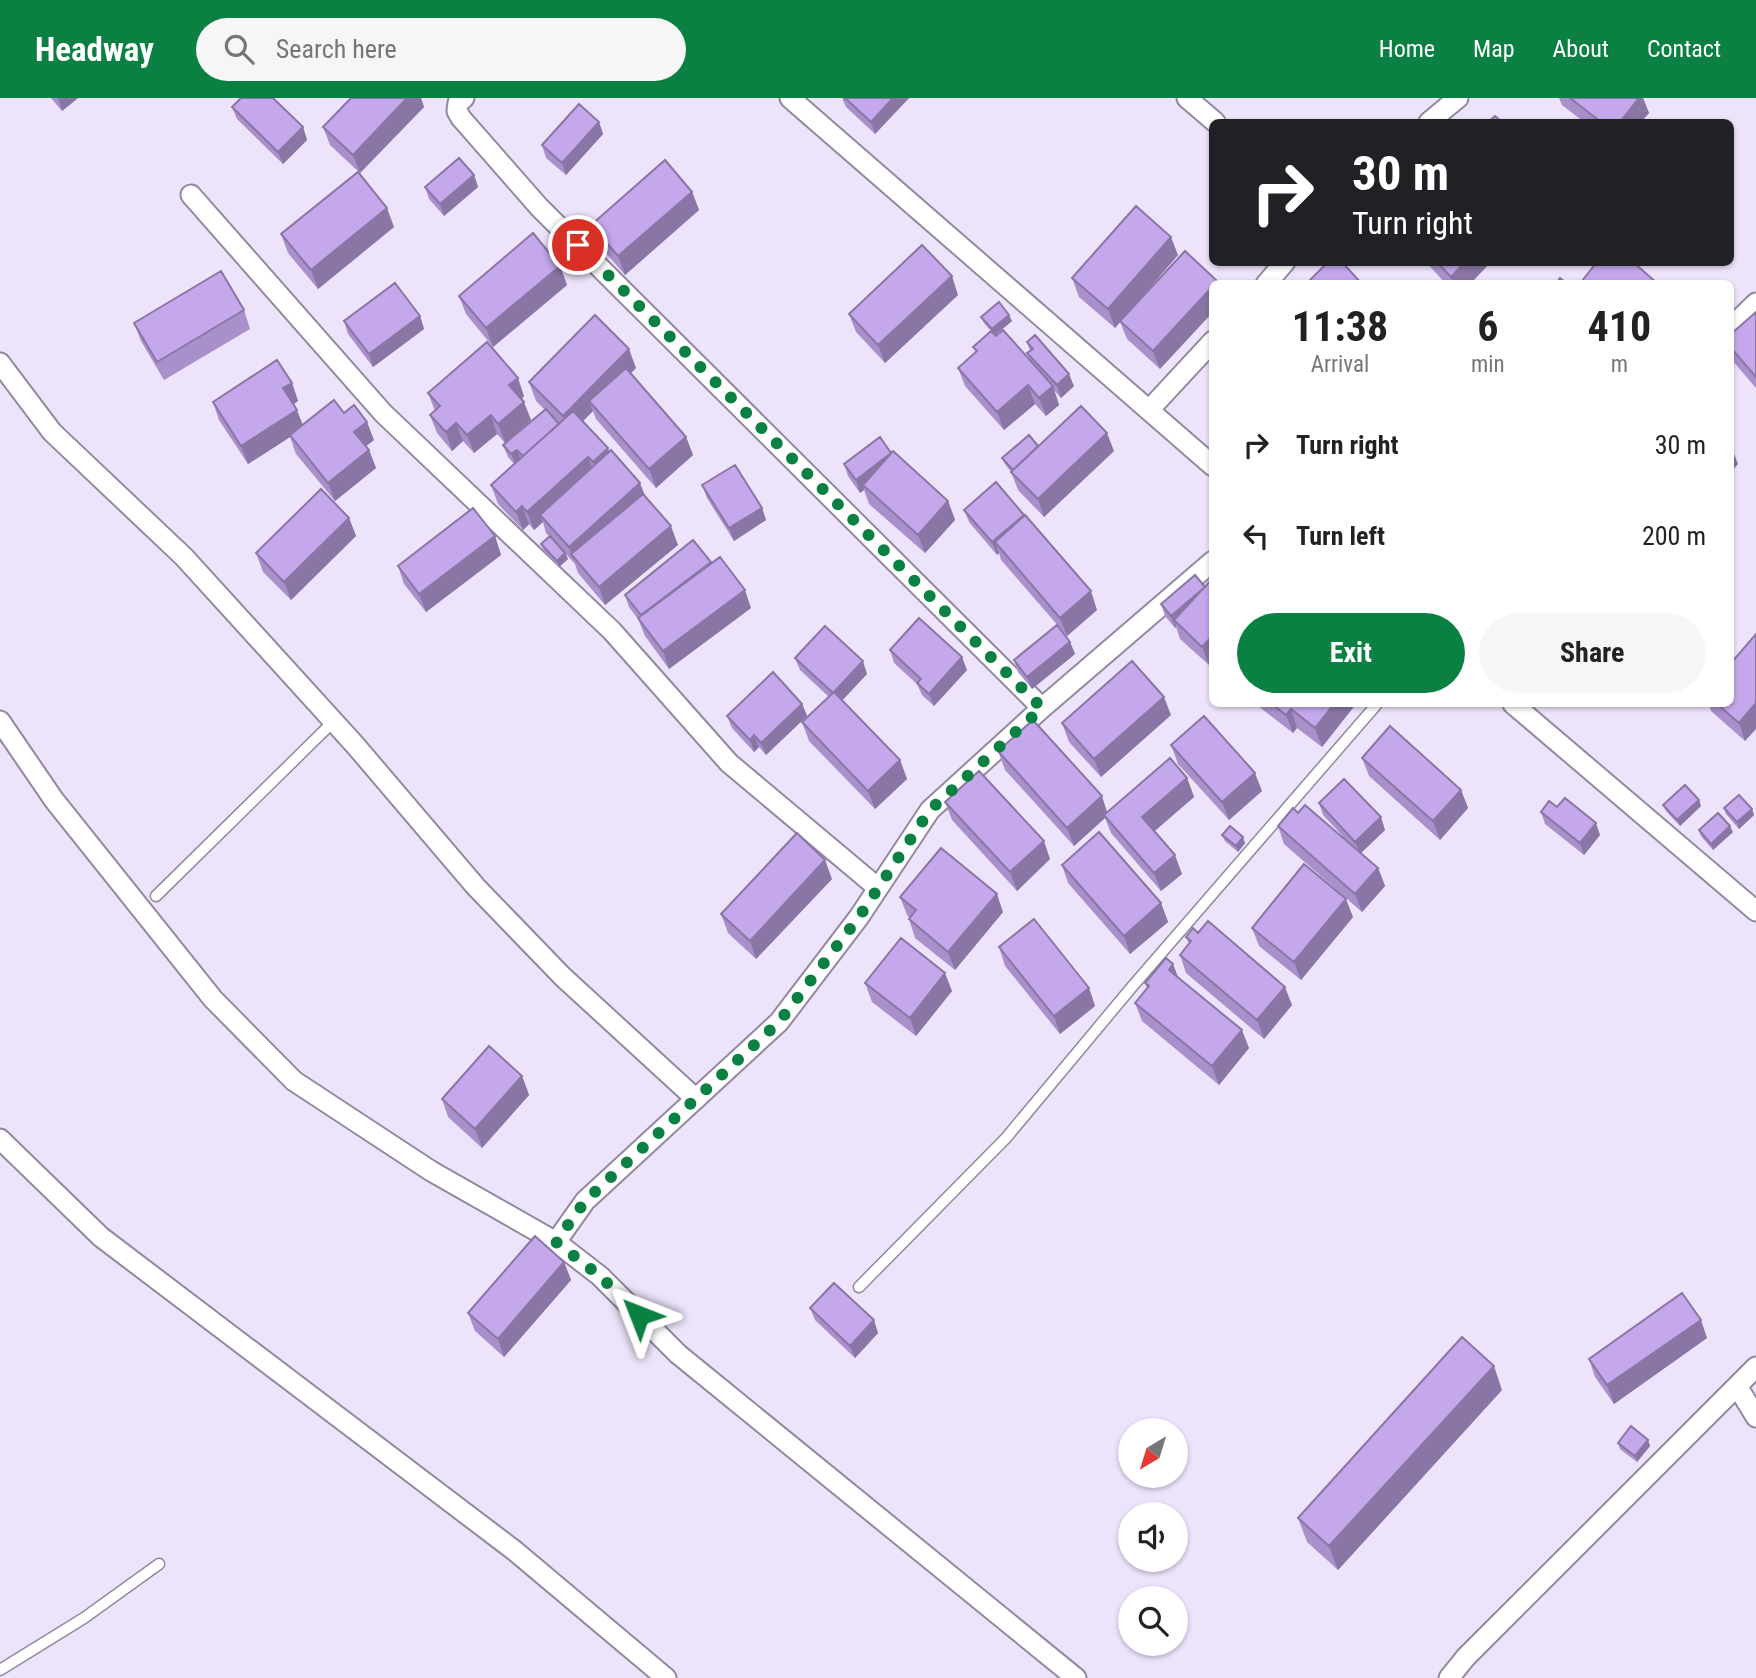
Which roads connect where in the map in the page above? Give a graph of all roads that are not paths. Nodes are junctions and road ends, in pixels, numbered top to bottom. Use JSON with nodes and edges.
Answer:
{"nodes":[{"id":1,"x":464,"y":98,"type":"edge"},
{"id":2,"x":790,"y":98,"type":"edge"},
{"id":3,"x":1186,"y":98,"type":"edge"},
{"id":4,"x":1448,"y":101,"type":"edge"},
{"id":5,"x":1211,"y":119,"type":"edge"},
{"id":6,"x":1432,"y":119,"type":"edge"},
{"id":7,"x":191,"y":195,"type":"dead end"},
{"id":8,"x":1282,"y":266,"type":"edge"},
{"id":9,"x":1269,"y":280,"type":"edge"},
{"id":10,"x":1756,"y":303,"type":"edge"},
{"id":11,"x":1734,"y":324,"type":"edge"},
{"id":12,"x":1209,"y":345,"type":"edge"},
{"id":13,"x":0,"y":363,"type":"edge"},
{"id":14,"x":1149,"y":410,"type":"junction"},
{"id":15,"x":1209,"y":462,"type":"edge"},
{"id":16,"x":1209,"y":564,"type":"edge"},
{"id":17,"x":1374,"y":707,"type":"edge"},
{"id":18,"x":1517,"y":707,"type":"edge"},
{"id":19,"x":1042,"y":708,"type":"junction"},
{"id":20,"x":0,"y":721,"type":"edge"},
{"id":21,"x":334,"y":721,"type":"junction"},
{"id":22,"x":878,"y":888,"type":"junction"},
{"id":23,"x":156,"y":896,"type":"dead end"},
{"id":24,"x":1756,"y":911,"type":"edge"},
{"id":25,"x":696,"y":1099,"type":"junction"},
{"id":26,"x":0,"y":1139,"type":"edge"},
{"id":27,"x":556,"y":1242,"type":"junction"},
{"id":28,"x":859,"y":1287,"type":"dead end"},
{"id":29,"x":1756,"y":1367,"type":"edge"},
{"id":30,"x":1737,"y":1386,"type":"junction"},
{"id":31,"x":1756,"y":1417,"type":"edge"},
{"id":32,"x":159,"y":1564,"type":"dead end"},
{"id":33,"x":0,"y":1670,"type":"edge"},
{"id":34,"x":656,"y":1676,"type":"edge"},
{"id":35,"x":1076,"y":1678,"type":"edge"},
{"id":36,"x":1448,"y":1678,"type":"edge"}],
"edges":[{"from":1,"to":19,"type":"street"},
{"from":2,"to":14,"type":"street"},
{"from":3,"to":5,"type":"street"},
{"from":4,"to":6,"type":"street"},
{"from":7,"to":22,"type":"street"},
{"from":8,"to":9,"type":"street"},
{"from":10,"to":11,"type":"street"},
{"from":12,"to":14,"type":"street"},
{"from":13,"to":21,"type":"street"},
{"from":14,"to":15,"type":"street"},
{"from":16,"to":19,"type":"street"},
{"from":17,"to":28,"type":"lane"},
{"from":18,"to":24,"type":"street"},
{"from":19,"to":22,"type":"street"},
{"from":20,"to":27,"type":"street"},
{"from":21,"to":23,"type":"lane"},
{"from":21,"to":25,"type":"street"},
{"from":22,"to":25,"type":"street"},
{"from":25,"to":27,"type":"street"},
{"from":26,"to":34,"type":"street"},
{"from":27,"to":35,"type":"street"},
{"from":29,"to":30,"type":"street"},
{"from":30,"to":31,"type":"street"},
{"from":30,"to":36,"type":"street"},
{"from":32,"to":33,"type":"lane"}]}
